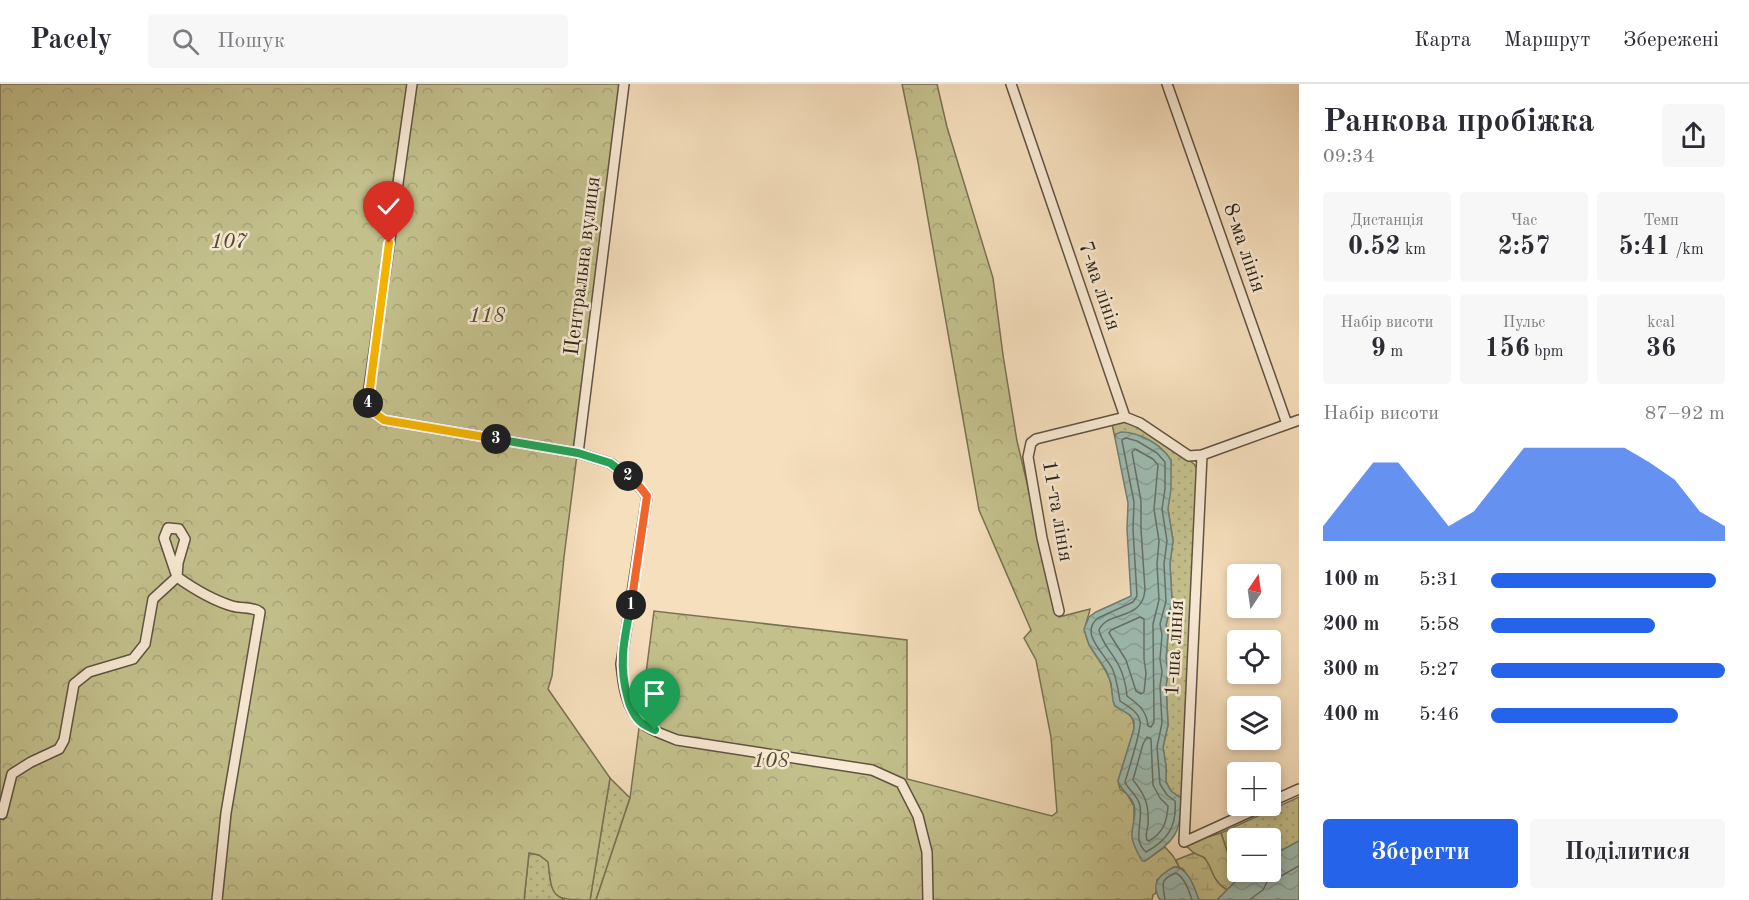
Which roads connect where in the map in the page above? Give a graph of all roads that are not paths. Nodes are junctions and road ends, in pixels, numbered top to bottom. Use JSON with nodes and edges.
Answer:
{"nodes":[{"id":1,"x":412,"y":84,"type":"edge"},
{"id":2,"x":624,"y":84,"type":"edge"},
{"id":3,"x":1011,"y":84,"type":"edge"},
{"id":4,"x":1167,"y":84,"type":"edge"},
{"id":5,"x":1125,"y":417,"type":"junction"},
{"id":6,"x":1299,"y":420,"type":"edge"},
{"id":7,"x":1287,"y":424,"type":"junction"},
{"id":8,"x":578,"y":453,"type":"junction"},
{"id":9,"x":1202,"y":455,"type":"junction"},
{"id":10,"x":1059,"y":611,"type":"dead end"},
{"id":11,"x":1299,"y":789,"type":"edge"},
{"id":12,"x":1281,"y":797,"type":"edge"},
{"id":13,"x":2,"y":814,"type":"dead end"},
{"id":14,"x":1241,"y":816,"type":"edge"},
{"id":15,"x":217,"y":900,"type":"edge"},
{"id":16,"x":928,"y":900,"type":"edge"}],
"edges":[{"from":1,"to":8,"type":"street"},
{"from":2,"to":8,"type":"street","name":"Центральна вулиця"},
{"from":3,"to":5,"type":"street","name":"7-ма лінія"},
{"from":4,"to":7,"type":"street","name":"8-ма лінія"},
{"from":5,"to":9,"type":"street"},
{"from":5,"to":10,"type":"street","name":"11-та лінія"},
{"from":6,"to":7,"type":"street"},
{"from":7,"to":9,"type":"street"},
{"from":8,"to":16,"type":"street"},
{"from":9,"to":14,"type":"street","name":"1-ша лінія"},
{"from":11,"to":12,"type":"street"},
{"from":13,"to":15,"type":"street"}]}
